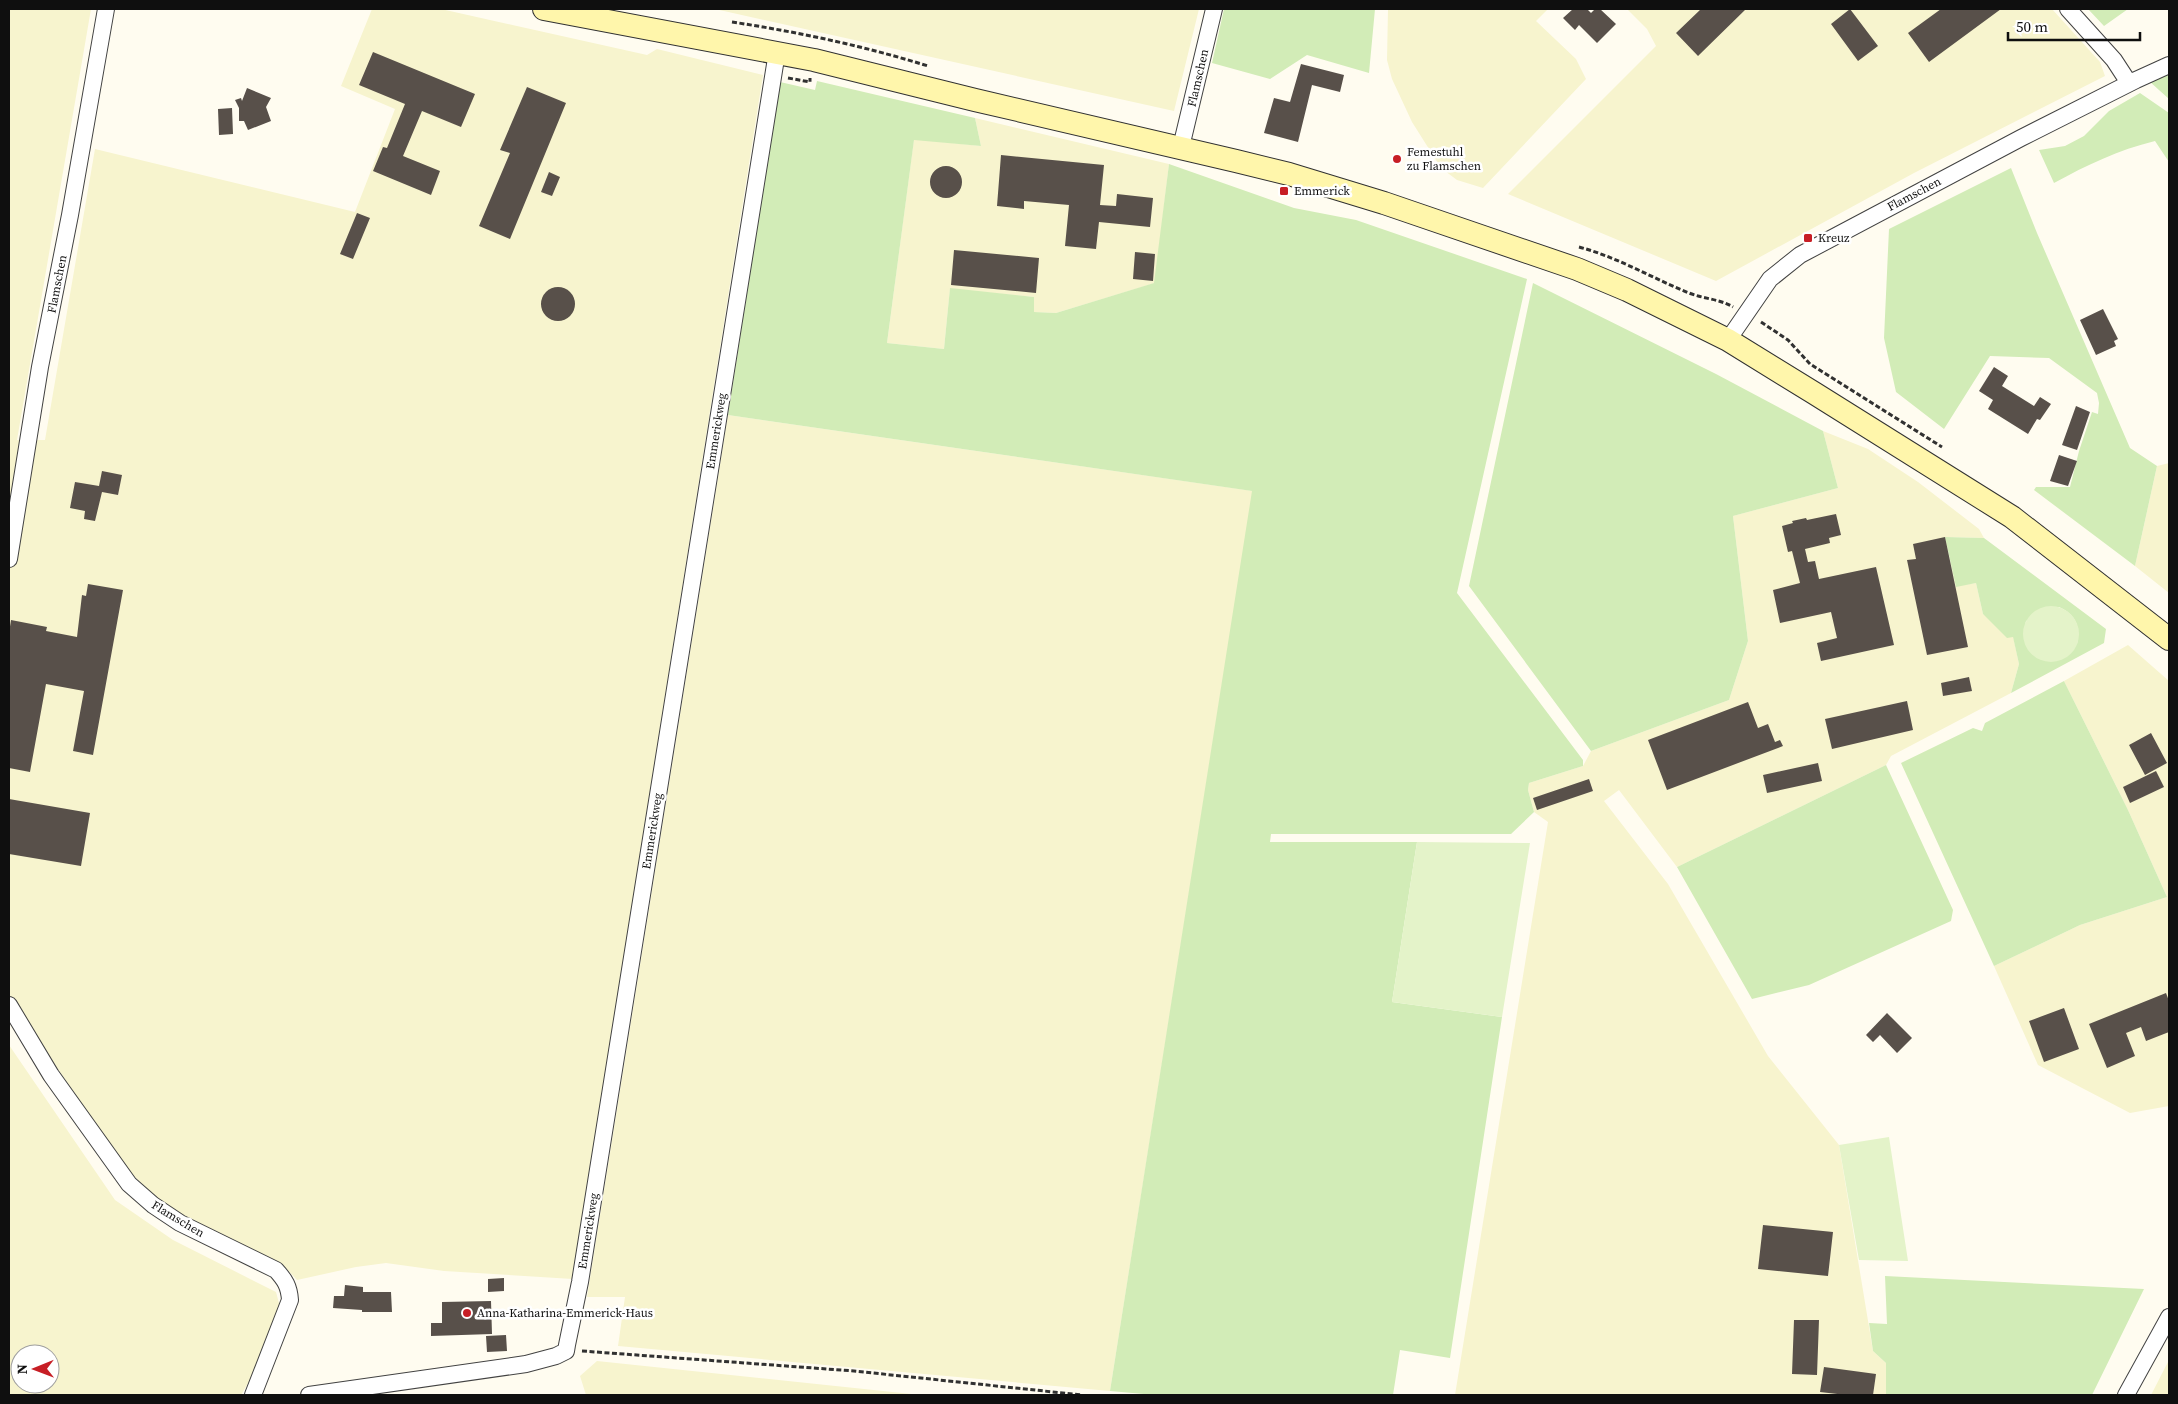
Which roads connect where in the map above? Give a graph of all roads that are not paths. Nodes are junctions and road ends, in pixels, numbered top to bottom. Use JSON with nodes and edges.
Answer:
{"nodes":[{"id":1,"x":106,"y":9,"type":"edge"},
{"id":2,"x":544,"y":9,"type":"edge"},
{"id":3,"x":1214,"y":9,"type":"edge"},
{"id":4,"x":2068,"y":9,"type":"edge"},
{"id":5,"x":777,"y":52,"type":"junction"},
{"id":6,"x":2169,"y":65,"type":"edge"},
{"id":7,"x":2129,"y":83,"type":"junction"},
{"id":8,"x":1181,"y":147,"type":"junction"},
{"id":9,"x":1728,"y":340,"type":"junction"},
{"id":10,"x":9,"y":559,"type":"edge"},
{"id":11,"x":2169,"y":639,"type":"edge"},
{"id":12,"x":9,"y":1005,"type":"edge"},
{"id":13,"x":2169,"y":1317,"type":"edge"},
{"id":14,"x":253,"y":1395,"type":"edge"},
{"id":15,"x":309,"y":1395,"type":"edge"},
{"id":16,"x":2126,"y":1395,"type":"edge"}],
"edges":[{"from":1,"to":10,"type":"street","name":"Flamschen"},
{"from":2,"to":5,"type":"main road"},
{"from":3,"to":8,"type":"street","name":"Flamschen"},
{"from":4,"to":7,"type":"street"},
{"from":5,"to":8,"type":"main road"},
{"from":5,"to":15,"type":"street","name":"Emmerickweg"},
{"from":6,"to":7,"type":"street","name":"Flamschen"},
{"from":7,"to":9,"type":"street","name":"Flamschen"},
{"from":8,"to":9,"type":"main road"},
{"from":9,"to":11,"type":"main road"},
{"from":12,"to":14,"type":"street","name":"Flamschen"},
{"from":13,"to":16,"type":"street"}]}
